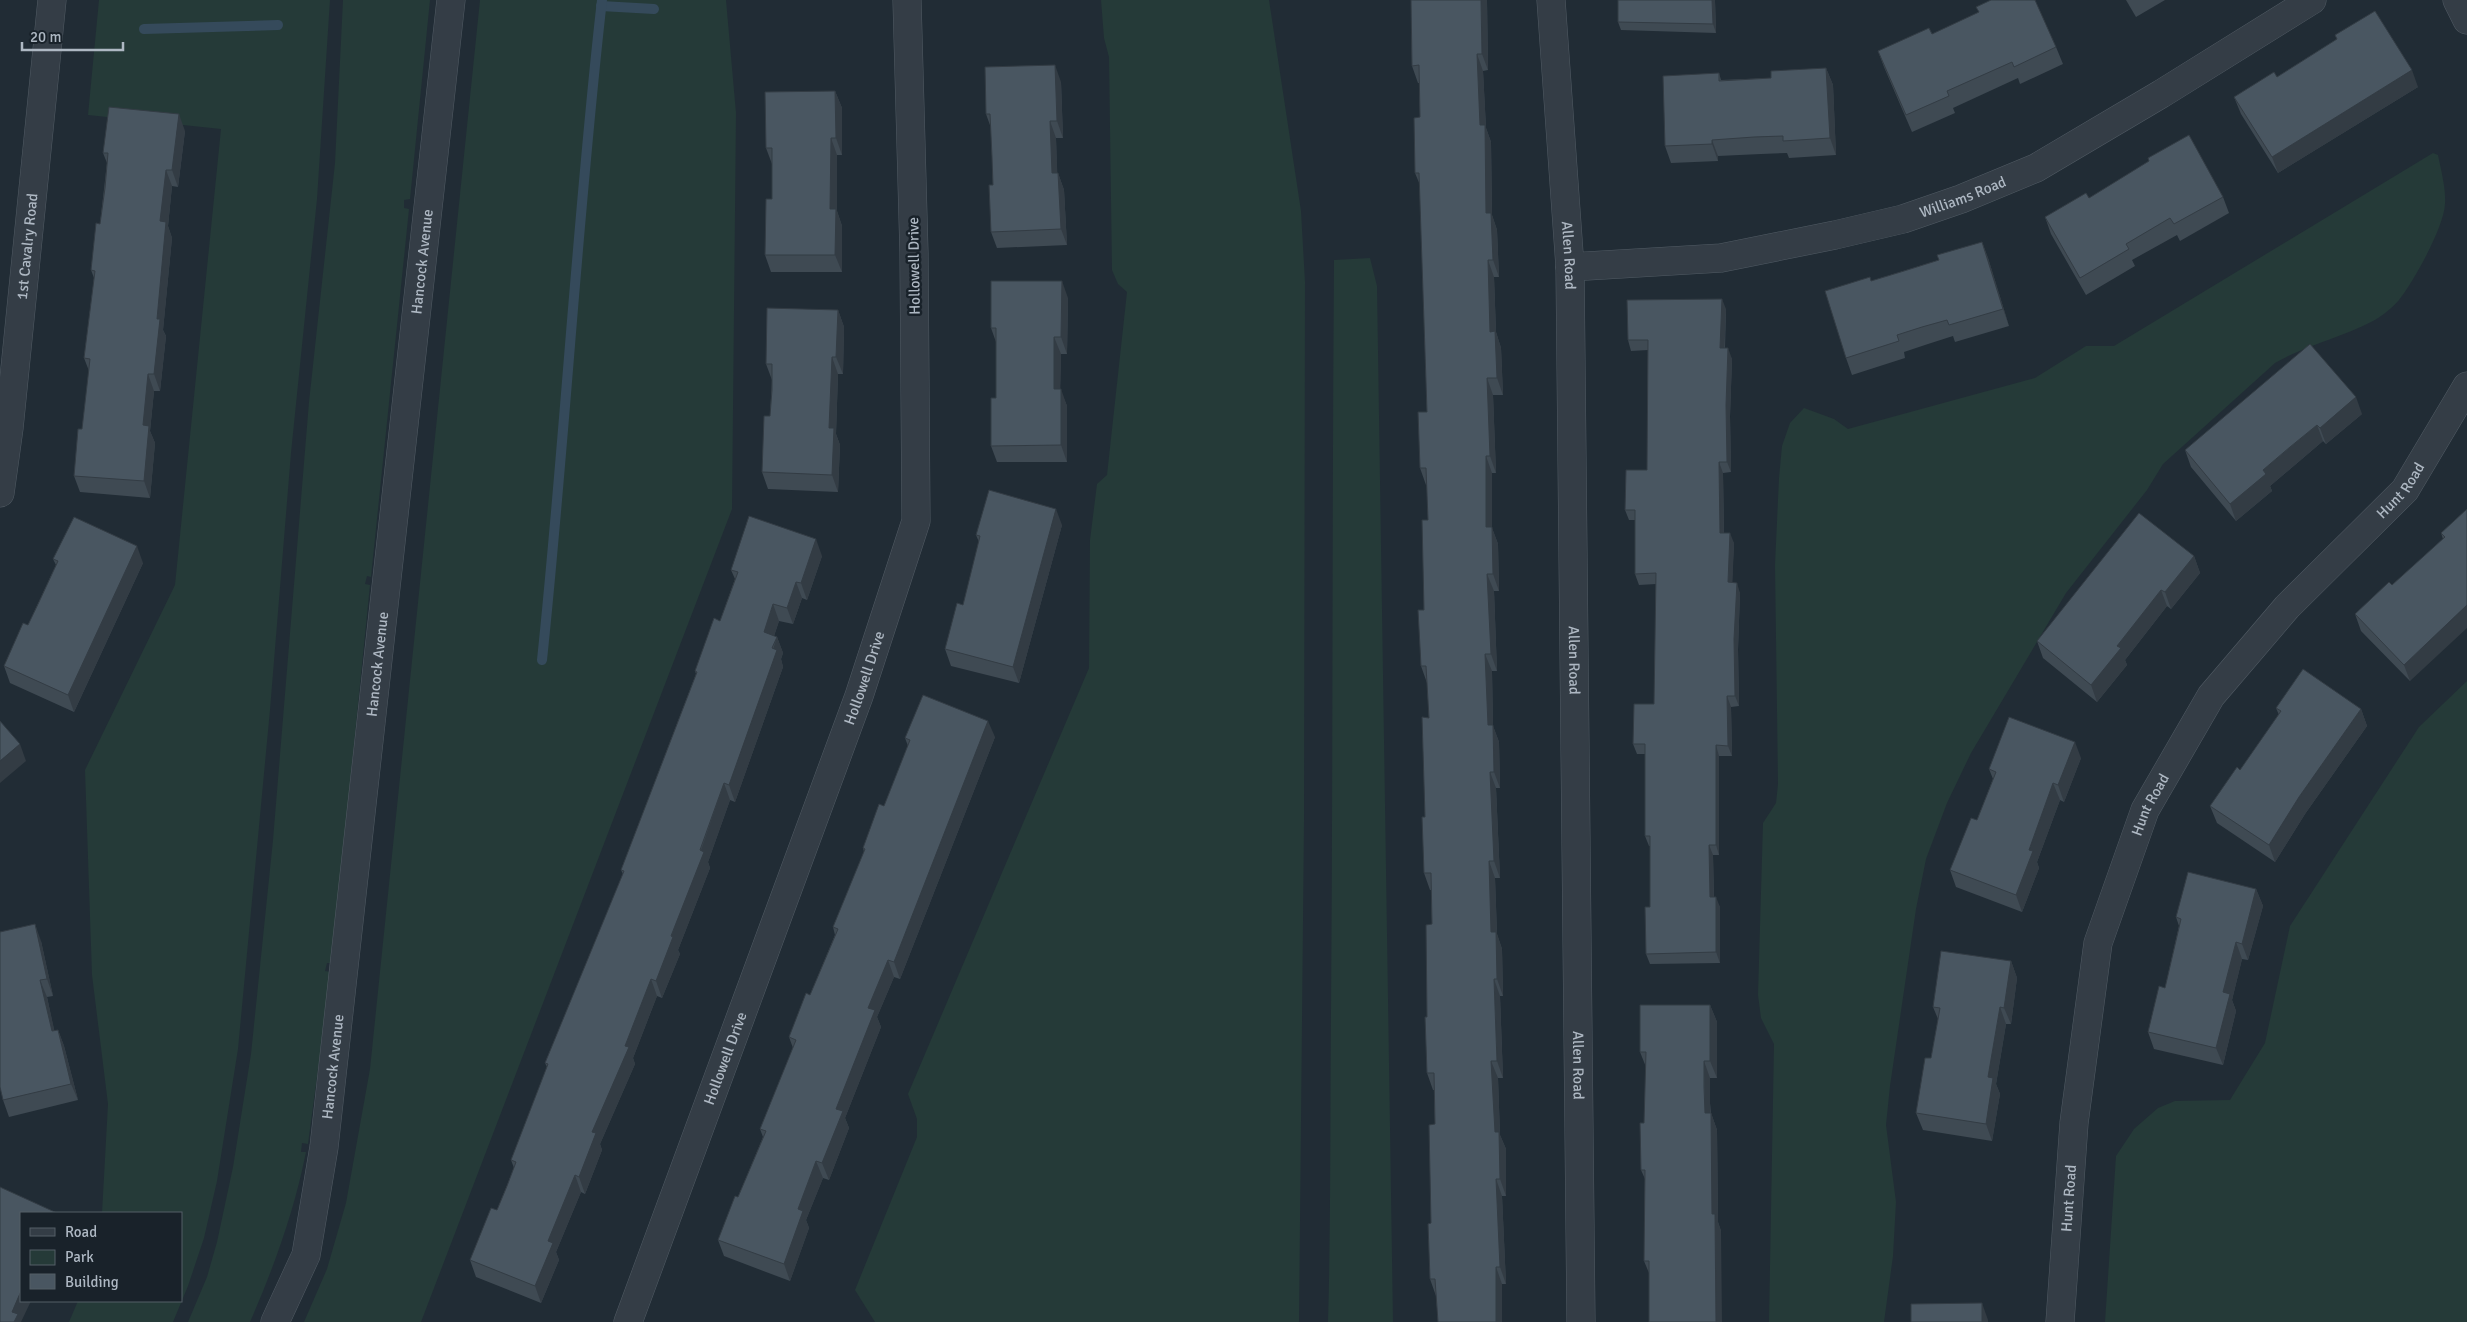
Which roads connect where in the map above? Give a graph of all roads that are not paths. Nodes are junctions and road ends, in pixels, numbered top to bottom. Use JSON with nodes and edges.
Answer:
{"nodes":[{"id":1,"x":52,"y":0,"type":"edge"},
{"id":2,"x":451,"y":0,"type":"edge"},
{"id":3,"x":908,"y":0,"type":"edge"},
{"id":4,"x":1551,"y":0,"type":"edge"},
{"id":5,"x":2312,"y":0,"type":"edge"},
{"id":6,"x":2457,"y":0,"type":"edge"},
{"id":7,"x":2467,"y":20,"type":"edge"},
{"id":8,"x":1570,"y":267,"type":"junction"},
{"id":9,"x":2467,"y":386,"type":"edge"},
{"id":10,"x":0,"y":493,"type":"edge"},
{"id":11,"x":275,"y":1322,"type":"edge"},
{"id":12,"x":628,"y":1322,"type":"edge"},
{"id":13,"x":1581,"y":1322,"type":"edge"},
{"id":14,"x":2060,"y":1322,"type":"edge"}],
"edges":[{"from":1,"to":10,"type":"street","name":"1st Cavalry Road"},
{"from":2,"to":11,"type":"street","name":"Hancock Avenue"},
{"from":3,"to":12,"type":"street","name":"Hollowell Drive"},
{"from":4,"to":8,"type":"street","name":"Allen Road"},
{"from":5,"to":8,"type":"street","name":"Williams Road"},
{"from":6,"to":7,"type":"street"},
{"from":8,"to":13,"type":"street","name":"Allen Road"},
{"from":9,"to":14,"type":"street","name":"Hunt Road"}]}
